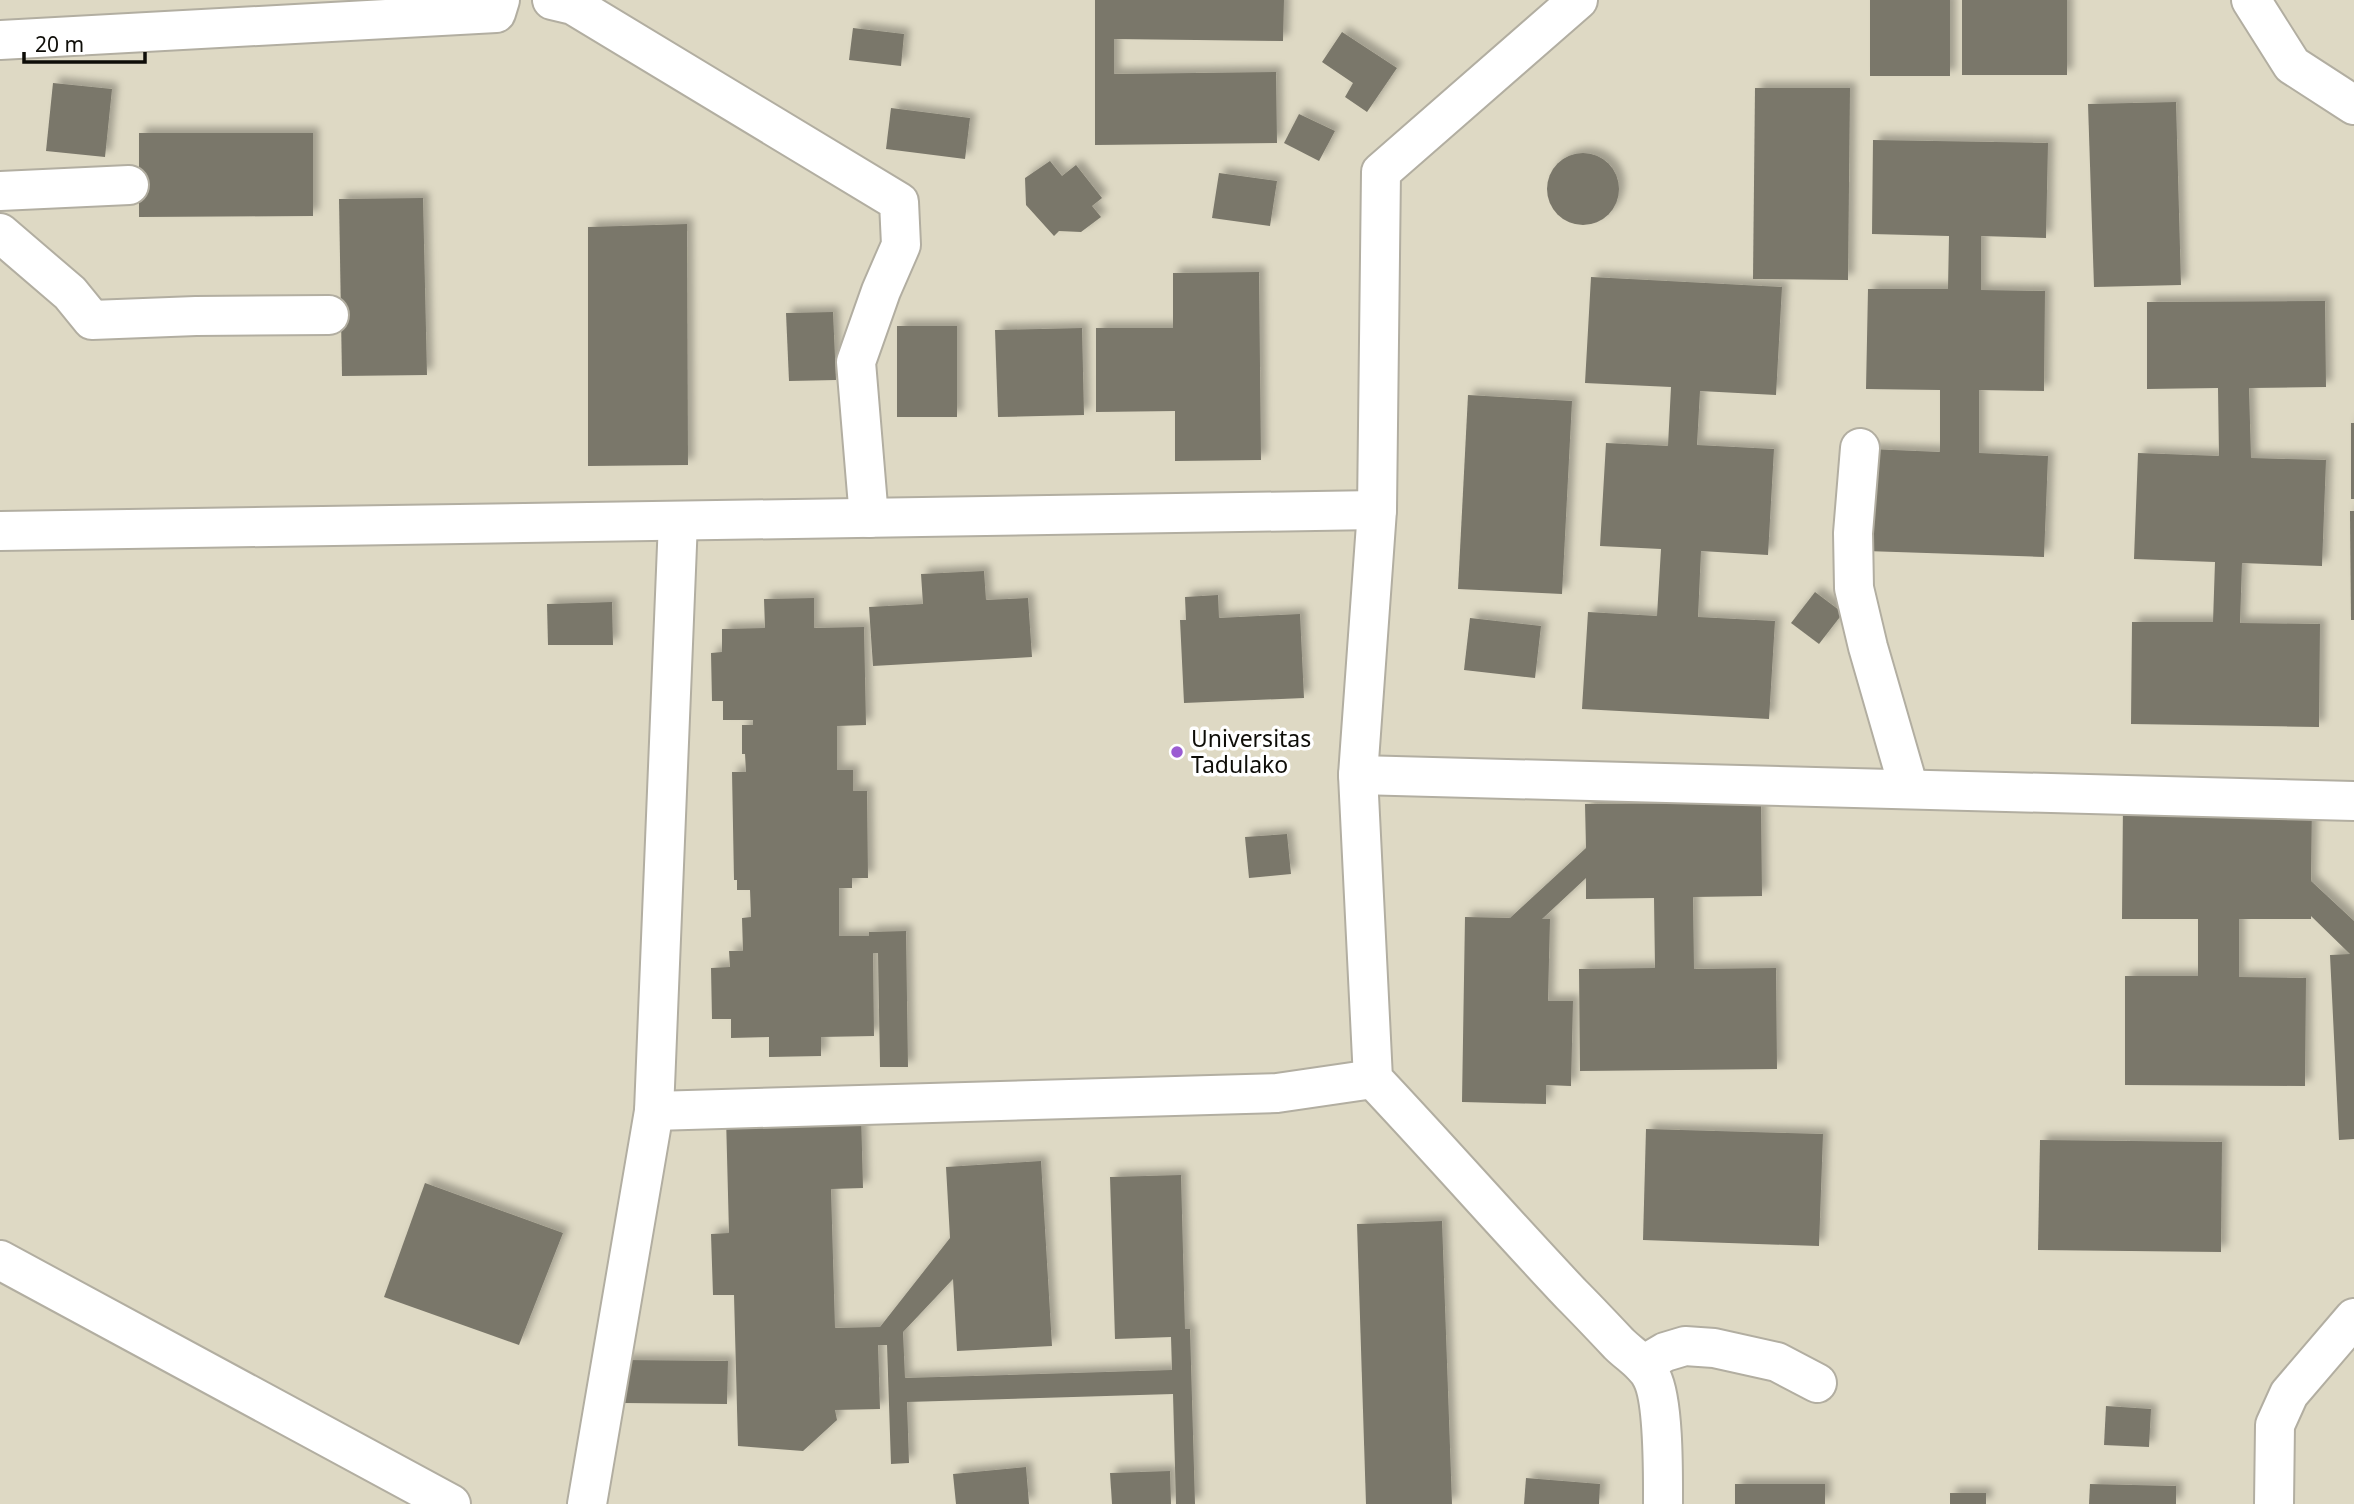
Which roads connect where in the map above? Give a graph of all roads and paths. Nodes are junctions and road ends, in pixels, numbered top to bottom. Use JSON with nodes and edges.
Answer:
{"nodes":[{"id":1,"x":500,"y":0,"type":"edge"},
{"id":2,"x":1578,"y":0,"type":"edge"},
{"id":3,"x":2251,"y":0,"type":"edge"},
{"id":4,"x":566,"y":2,"type":"edge"},
{"id":5,"x":0,"y":40,"type":"edge"},
{"id":6,"x":2354,"y":104,"type":"edge"},
{"id":7,"x":129,"y":185,"type":"dead end"},
{"id":8,"x":0,"y":191,"type":"edge"},
{"id":9,"x":0,"y":233,"type":"edge"},
{"id":10,"x":329,"y":315,"type":"dead end"},
{"id":11,"x":1860,"y":449,"type":"dead end"},
{"id":12,"x":1377,"y":510,"type":"junction"},
{"id":13,"x":869,"y":518,"type":"junction"},
{"id":14,"x":678,"y":521,"type":"junction"},
{"id":15,"x":0,"y":531,"type":"edge"},
{"id":16,"x":1358,"y":775,"type":"junction"},
{"id":17,"x":1909,"y":789,"type":"junction"},
{"id":18,"x":2354,"y":801,"type":"edge"},
{"id":19,"x":1373,"y":1079,"type":"junction"},
{"id":20,"x":654,"y":1111,"type":"junction"},
{"id":21,"x":0,"y":1260,"type":"edge"},
{"id":22,"x":2354,"y":1318,"type":"edge"},
{"id":23,"x":1643,"y":1365,"type":"junction"},
{"id":24,"x":1817,"y":1383,"type":"dead end"},
{"id":25,"x":451,"y":1504,"type":"edge"},
{"id":26,"x":587,"y":1504,"type":"edge"},
{"id":27,"x":1663,"y":1504,"type":"edge"},
{"id":28,"x":2274,"y":1504,"type":"edge"}],
"edges":[{"from":1,"to":5,"type":"lane"},
{"from":2,"to":12,"type":"lane"},
{"from":3,"to":6,"type":"lane"},
{"from":4,"to":13,"type":"lane"},
{"from":7,"to":8,"type":"lane"},
{"from":9,"to":10,"type":"lane"},
{"from":11,"to":17,"type":"lane"},
{"from":12,"to":13,"type":"lane"},
{"from":12,"to":16,"type":"lane"},
{"from":13,"to":14,"type":"lane"},
{"from":14,"to":15,"type":"lane"},
{"from":14,"to":20,"type":"lane"},
{"from":16,"to":17,"type":"lane"},
{"from":16,"to":19,"type":"lane"},
{"from":17,"to":18,"type":"lane"},
{"from":19,"to":20,"type":"lane"},
{"from":19,"to":23,"type":"lane"},
{"from":20,"to":26,"type":"lane"},
{"from":21,"to":25,"type":"lane"},
{"from":22,"to":28,"type":"lane"},
{"from":23,"to":24,"type":"lane"},
{"from":23,"to":27,"type":"lane"}]}
